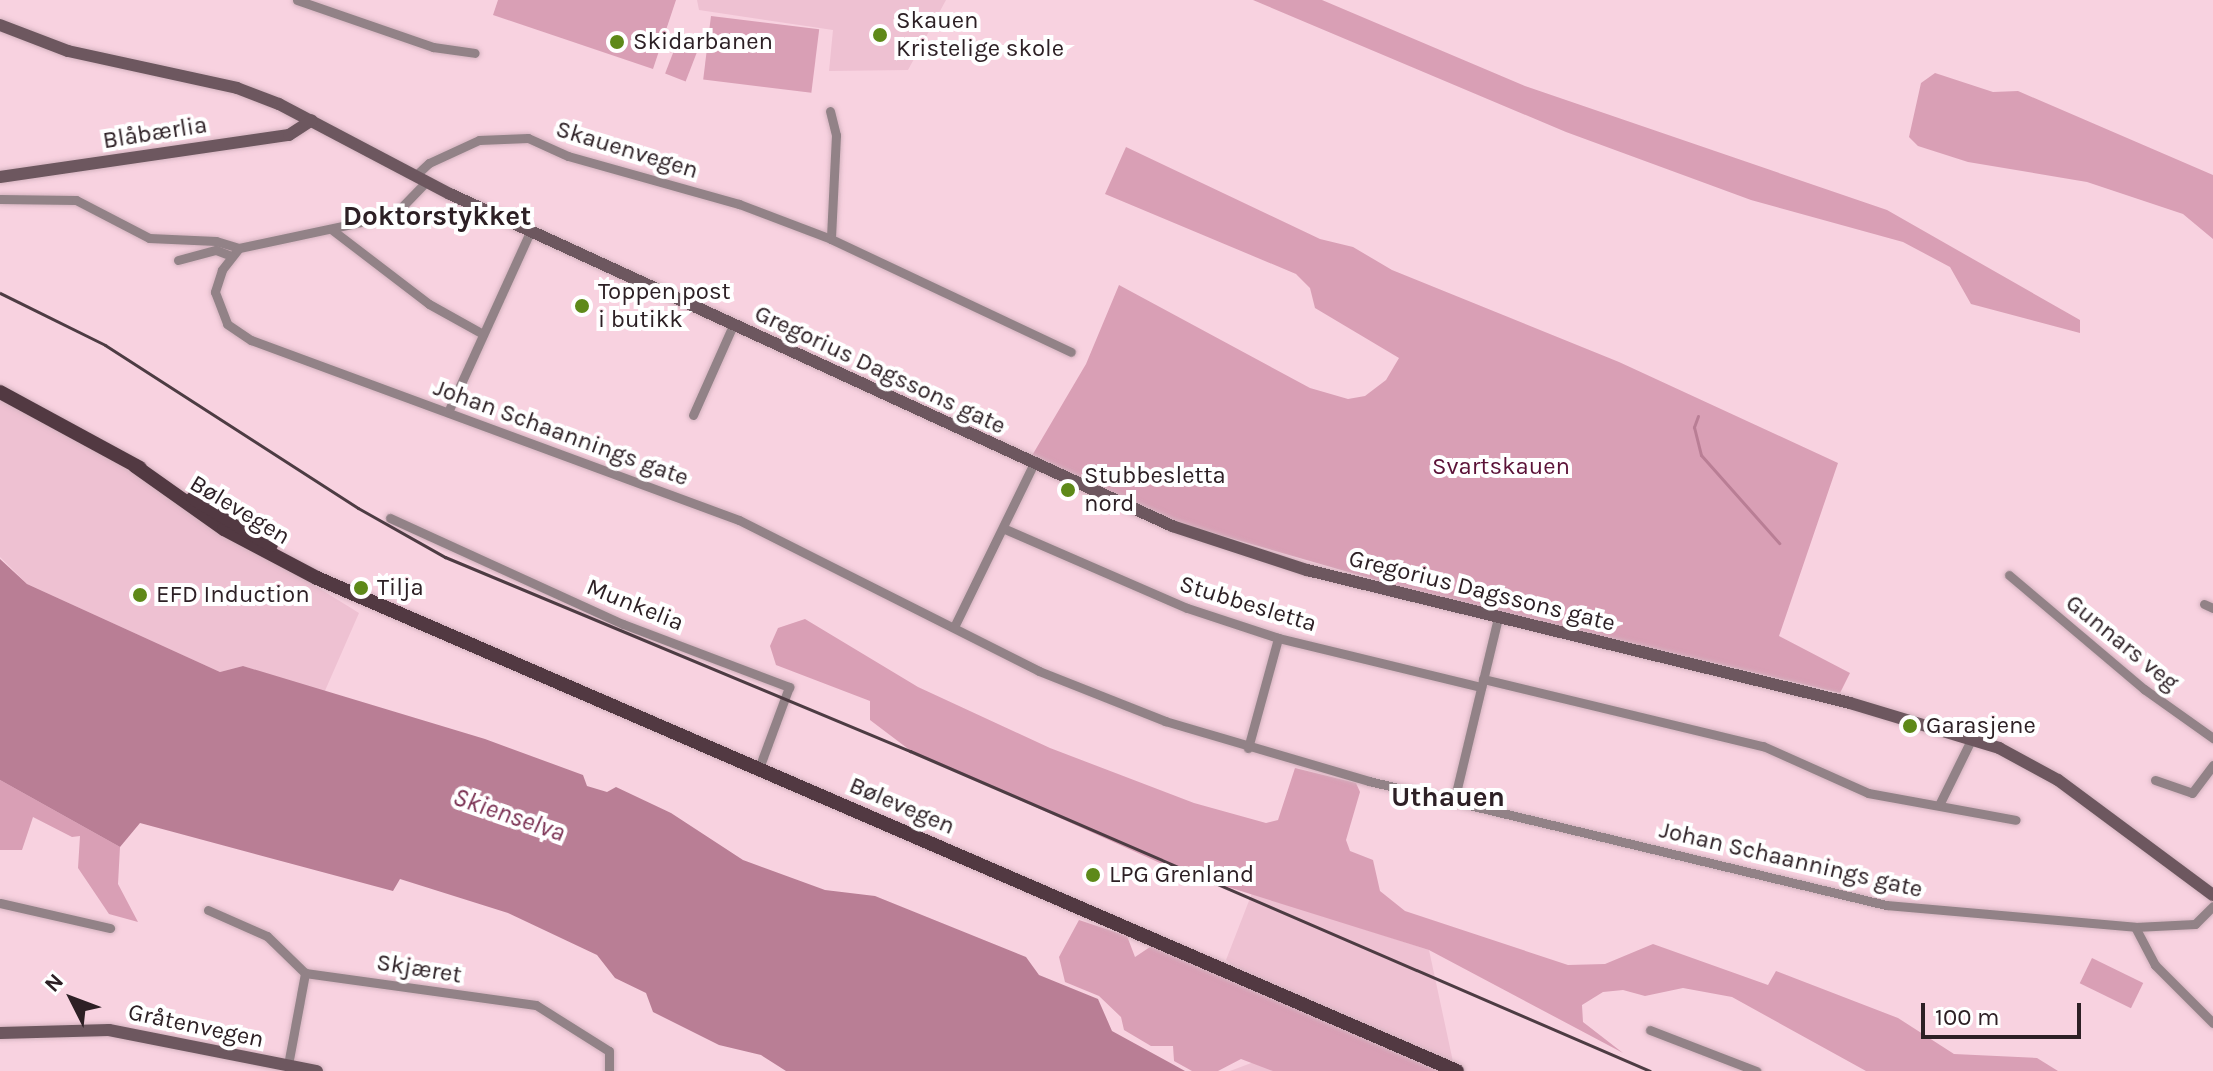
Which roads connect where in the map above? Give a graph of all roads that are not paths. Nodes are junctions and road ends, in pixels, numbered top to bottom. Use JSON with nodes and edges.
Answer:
{"nodes":[{"id":1,"x":303,"y":1,"type":"edge"},
{"id":2,"x":0,"y":25,"type":"edge"},
{"id":3,"x":475,"y":53,"type":"dead end"},
{"id":4,"x":830,"y":111,"type":"dead end"},
{"id":5,"x":312,"y":120,"type":"junction"},
{"id":6,"x":0,"y":177,"type":"edge"},
{"id":7,"x":420,"y":179,"type":"junction"},
{"id":8,"x":0,"y":199,"type":"edge"},
{"id":9,"x":331,"y":229,"type":"junction"},
{"id":10,"x":531,"y":230,"type":"junction"},
{"id":11,"x":831,"y":239,"type":"junction"},
{"id":12,"x":236,"y":252,"type":"junction"},
{"id":13,"x":178,"y":260,"type":"dead end"},
{"id":14,"x":733,"y":325,"type":"junction"},
{"id":15,"x":483,"y":334,"type":"junction"},
{"id":16,"x":1071,"y":352,"type":"dead end"},
{"id":17,"x":0,"y":382,"type":"edge"},
{"id":18,"x":0,"y":392,"type":"edge"},
{"id":19,"x":448,"y":412,"type":"junction"},
{"id":20,"x":693,"y":415,"type":"dead end"},
{"id":21,"x":74,"y":429,"type":"junction"},
{"id":22,"x":1033,"y":465,"type":"junction"},
{"id":23,"x":390,"y":518,"type":"dead end"},
{"id":24,"x":1005,"y":529,"type":"junction"},
{"id":25,"x":2009,"y":575,"type":"dead end"},
{"id":26,"x":1498,"y":618,"type":"junction"},
{"id":27,"x":954,"y":627,"type":"junction"},
{"id":28,"x":1278,"y":638,"type":"junction"},
{"id":29,"x":1482,"y":683,"type":"junction"},
{"id":30,"x":1972,"y":738,"type":"junction"},
{"id":31,"x":2213,"y":738,"type":"edge"},
{"id":32,"x":1248,"y":748,"type":"junction"},
{"id":33,"x":2213,"y":765,"type":"edge"},
{"id":34,"x":759,"y":768,"type":"junction"},
{"id":35,"x":2155,"y":780,"type":"dead end"},
{"id":36,"x":1454,"y":801,"type":"junction"},
{"id":37,"x":1939,"y":805,"type":"junction"},
{"id":38,"x":2016,"y":820,"type":"dead end"},
{"id":39,"x":2213,"y":895,"type":"edge"},
{"id":40,"x":0,"y":903,"type":"edge"},
{"id":41,"x":2213,"y":906,"type":"edge"},
{"id":42,"x":208,"y":910,"type":"dead end"},
{"id":43,"x":2135,"y":927,"type":"junction"},
{"id":44,"x":110,"y":928,"type":"dead end"},
{"id":45,"x":305,"y":973,"type":"junction"},
{"id":46,"x":2213,"y":1023,"type":"edge"},
{"id":47,"x":1650,"y":1030,"type":"dead end"},
{"id":48,"x":0,"y":1033,"type":"edge"},
{"id":49,"x":288,"y":1065,"type":"junction"},
{"id":50,"x":260,"y":1067,"type":"edge"},
{"id":51,"x":317,"y":1071,"type":"edge"},
{"id":52,"x":609,"y":1071,"type":"edge"},
{"id":53,"x":1457,"y":1071,"type":"edge"},
{"id":54,"x":1756,"y":1071,"type":"edge"}],
"edges":[{"from":1,"to":3,"type":"street"},
{"from":2,"to":5,"type":"street","name":"Gregorius Dagssons gate"},
{"from":4,"to":11,"type":"street"},
{"from":5,"to":6,"type":"street","name":"Blåbærlia"},
{"from":5,"to":7,"type":"street","name":"Gregorius Dagssons gate"},
{"from":7,"to":9,"type":"street","name":"Skauenvegen"},
{"from":7,"to":10,"type":"street","name":"Gregorius Dagssons gate"},
{"from":7,"to":11,"type":"street","name":"Skauenvegen"},
{"from":8,"to":12,"type":"street"},
{"from":9,"to":12,"type":"street","name":"Skauenvegen"},
{"from":9,"to":15,"type":"street"},
{"from":10,"to":14,"type":"street","name":"Gregorius Dagssons gate"},
{"from":10,"to":15,"type":"street"},
{"from":11,"to":16,"type":"street","name":"Skauenvegen"},
{"from":12,"to":13,"type":"street"},
{"from":12,"to":19,"type":"street","name":"Johan Schaannings gate"},
{"from":14,"to":20,"type":"street","name":"Gregorius Dagssons gate"},
{"from":14,"to":22,"type":"street","name":"Gregorius Dagssons gate"},
{"from":15,"to":19,"type":"street"},
{"from":17,"to":21,"type":"main road","name":"Bølevegen"},
{"from":18,"to":21,"type":"main road","name":"Bølevegen"},
{"from":19,"to":27,"type":"street","name":"Johan Schaannings gate"},
{"from":21,"to":34,"type":"main road","name":"Bølevegen"},
{"from":22,"to":24,"type":"street"},
{"from":22,"to":26,"type":"street","name":"Gregorius Dagssons gate"},
{"from":23,"to":34,"type":"street","name":"Munkelia"},
{"from":24,"to":27,"type":"street"},
{"from":24,"to":28,"type":"street","name":"Stubbesletta"},
{"from":25,"to":31,"type":"street","name":"Gunnars veg"},
{"from":26,"to":29,"type":"street"},
{"from":26,"to":30,"type":"street","name":"Gregorius Dagssons gate"},
{"from":27,"to":32,"type":"street","name":"Johan Schaannings gate"},
{"from":28,"to":29,"type":"street","name":"Stubbesletta"},
{"from":28,"to":32,"type":"street"},
{"from":29,"to":36,"type":"street"},
{"from":29,"to":37,"type":"street","name":"Stubbesletta"},
{"from":30,"to":37,"type":"street"},
{"from":30,"to":39,"type":"street","name":"Gregorius Dagssons gate"},
{"from":32,"to":36,"type":"street","name":"Johan Schaannings gate"},
{"from":33,"to":35,"type":"street"},
{"from":34,"to":53,"type":"main road","name":"Bølevegen"},
{"from":36,"to":43,"type":"street","name":"Johan Schaannings gate"},
{"from":37,"to":38,"type":"street","name":"Stubbesletta"},
{"from":40,"to":44,"type":"street"},
{"from":41,"to":43,"type":"street","name":"Johan Schaannings gate"},
{"from":42,"to":45,"type":"street"},
{"from":43,"to":46,"type":"street"},
{"from":45,"to":49,"type":"street","name":"Gråtenvegen"},
{"from":45,"to":52,"type":"street","name":"Skjæret"},
{"from":47,"to":54,"type":"street"},
{"from":48,"to":50,"type":"street","name":"Gråtenvegen"},
{"from":49,"to":50,"type":"street","name":"Gråtenvegen"},
{"from":49,"to":51,"type":"street","name":"Gråtenvegen"}]}
